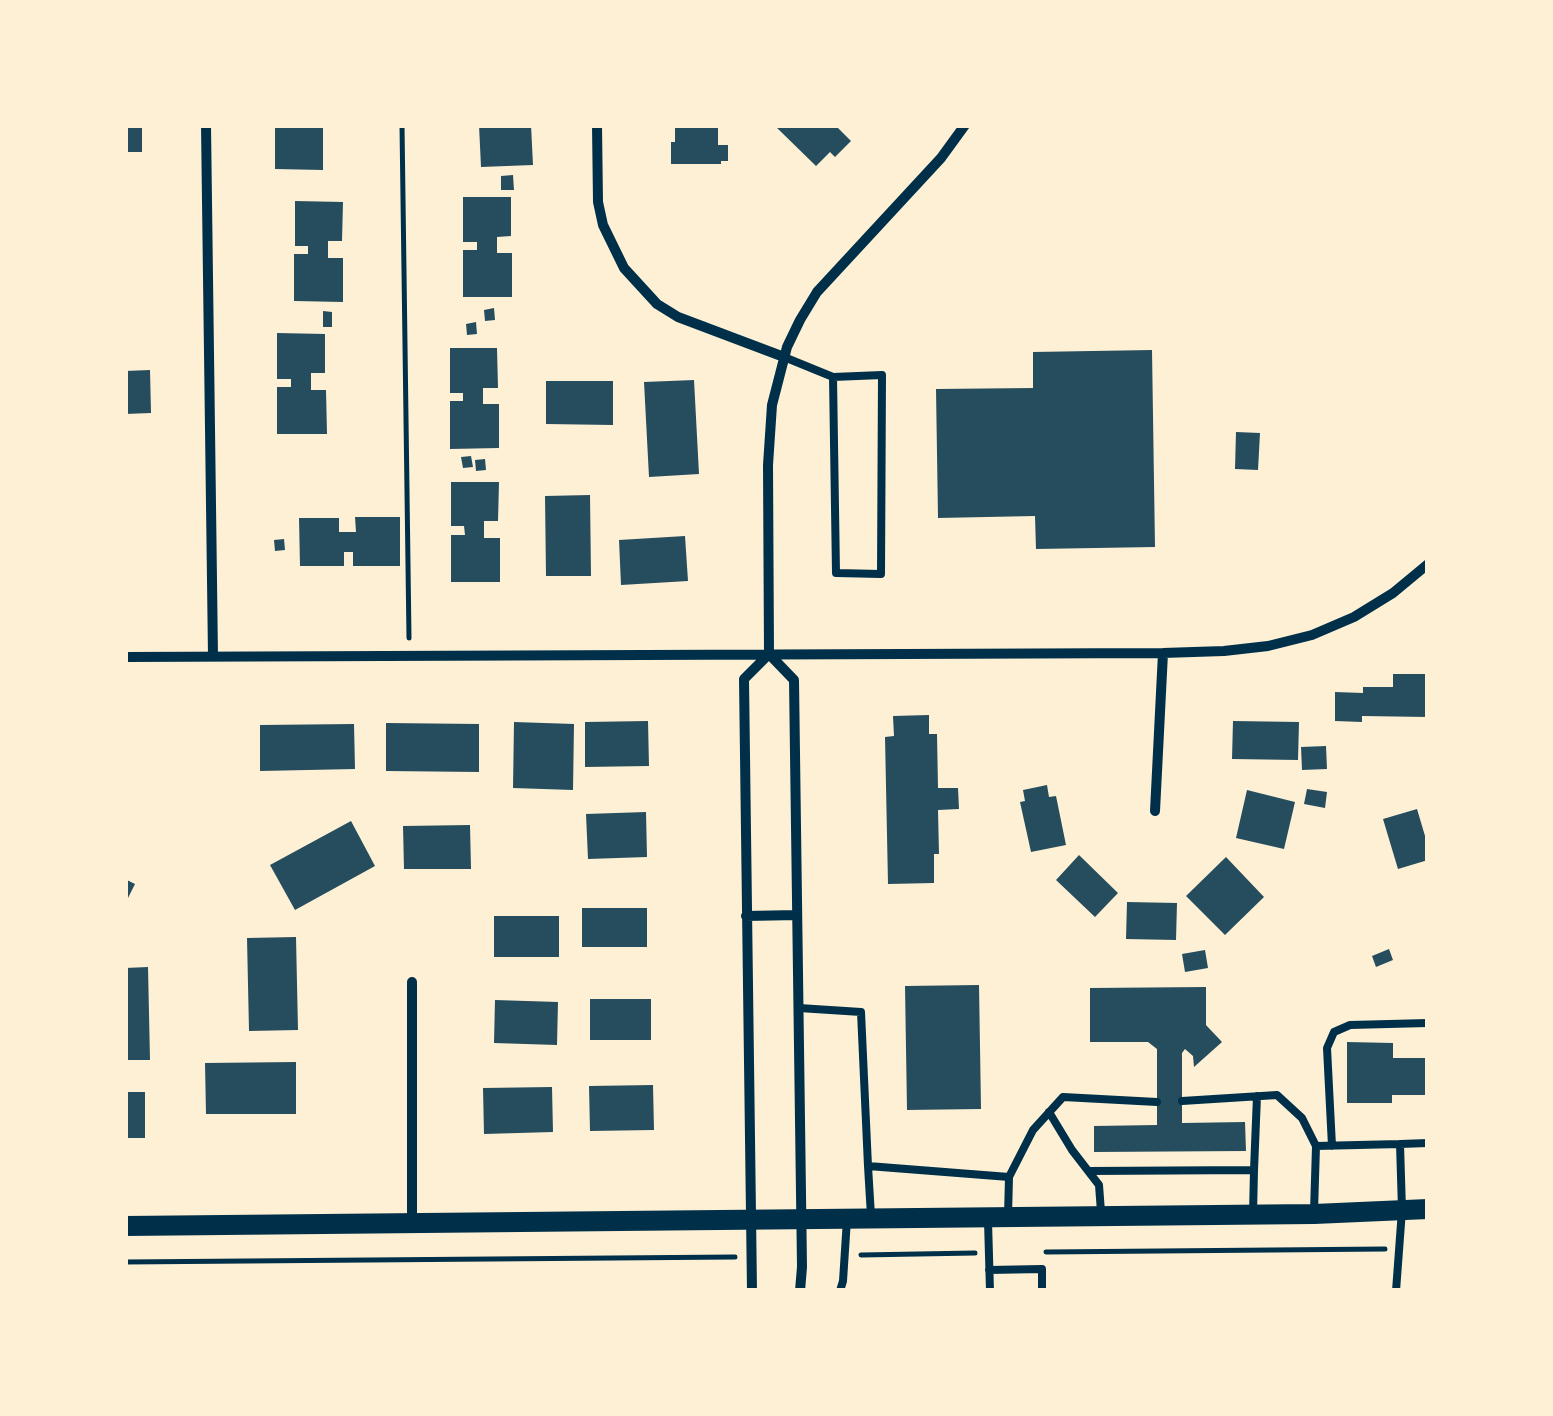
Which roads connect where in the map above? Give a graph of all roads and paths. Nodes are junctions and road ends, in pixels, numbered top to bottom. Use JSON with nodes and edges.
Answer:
{"nodes":[{"id":1,"x":206,"y":125,"type":"edge"},
{"id":2,"x":402,"y":125,"type":"edge"},
{"id":3,"x":598,"y":125,"type":"edge"},
{"id":4,"x":965,"y":125,"type":"edge"},
{"id":5,"x":784,"y":356,"type":"junction"},
{"id":6,"x":833,"y":377,"type":"junction"},
{"id":7,"x":1428,"y":564,"type":"edge"},
{"id":8,"x":1163,"y":653,"type":"junction"},
{"id":9,"x":768,"y":654,"type":"junction"},
{"id":10,"x":125,"y":656,"type":"edge"},
{"id":11,"x":213,"y":656,"type":"junction"},
{"id":12,"x":410,"y":656,"type":"junction"},
{"id":13,"x":1155,"y":811,"type":"dead end"},
{"id":14,"x":797,"y":915,"type":"junction"},
{"id":15,"x":746,"y":916,"type":"junction"},
{"id":16,"x":412,"y":982,"type":"dead end"},
{"id":17,"x":798,"y":1008,"type":"junction"},
{"id":18,"x":1428,"y":1023,"type":"edge"},
{"id":19,"x":1257,"y":1096,"type":"junction"},
{"id":20,"x":1182,"y":1101,"type":"dead end"},
{"id":21,"x":1157,"y":1102,"type":"dead end"},
{"id":22,"x":1049,"y":1112,"type":"junction"},
{"id":23,"x":1400,"y":1144,"type":"junction"},
{"id":24,"x":1428,"y":1144,"type":"edge"},
{"id":25,"x":1316,"y":1146,"type":"junction"},
{"id":26,"x":1332,"y":1146,"type":"junction"},
{"id":27,"x":868,"y":1166,"type":"junction"},
{"id":28,"x":1254,"y":1170,"type":"junction"},
{"id":29,"x":1089,"y":1172,"type":"junction"},
{"id":30,"x":1009,"y":1178,"type":"junction"},
{"id":31,"x":1428,"y":1209,"type":"edge"},
{"id":32,"x":1402,"y":1210,"type":"junction"},
{"id":33,"x":1253,"y":1214,"type":"junction"},
{"id":34,"x":1314,"y":1214,"type":"junction"},
{"id":35,"x":1101,"y":1216,"type":"junction"},
{"id":36,"x":998,"y":1217,"type":"junction"},
{"id":37,"x":750,"y":1219,"type":"junction"},
{"id":38,"x":847,"y":1219,"type":"junction"},
{"id":39,"x":872,"y":1219,"type":"junction"},
{"id":40,"x":801,"y":1220,"type":"junction"},
{"id":41,"x":412,"y":1223,"type":"junction"},
{"id":42,"x":125,"y":1226,"type":"edge"},
{"id":43,"x":1400,"y":1249,"type":"junction"},
{"id":44,"x":989,"y":1252,"type":"junction"},
{"id":45,"x":1041,"y":1252,"type":"dead end"},
{"id":46,"x":845,"y":1256,"type":"junction"},
{"id":47,"x":752,"y":1257,"type":"junction"},
{"id":48,"x":125,"y":1262,"type":"edge"},
{"id":49,"x":990,"y":1270,"type":"junction"},
{"id":50,"x":752,"y":1291,"type":"edge"},
{"id":51,"x":800,"y":1291,"type":"edge"},
{"id":52,"x":840,"y":1291,"type":"edge"},
{"id":53,"x":990,"y":1291,"type":"edge"},
{"id":54,"x":1042,"y":1291,"type":"edge"},
{"id":55,"x":1396,"y":1291,"type":"edge"}],
"edges":[{"from":1,"to":11,"type":"street"},
{"from":2,"to":12,"type":"path"},
{"from":3,"to":5,"type":"street"},
{"from":4,"to":5,"type":"street"},
{"from":5,"to":6,"type":"lane"},
{"from":5,"to":9,"type":"street"},
{"from":6,"to":6,"type":"lane"},
{"from":7,"to":8,"type":"street"},
{"from":8,"to":9,"type":"street"},
{"from":8,"to":13,"type":"street"},
{"from":9,"to":12,"type":"street"},
{"from":9,"to":14,"type":"street"},
{"from":9,"to":15,"type":"street"},
{"from":10,"to":11,"type":"street"},
{"from":11,"to":12,"type":"street"},
{"from":14,"to":15,"type":"street"},
{"from":14,"to":17,"type":"street"},
{"from":15,"to":37,"type":"street"},
{"from":16,"to":41,"type":"street"},
{"from":17,"to":27,"type":"lane"},
{"from":17,"to":40,"type":"street"},
{"from":18,"to":26,"type":"lane"},
{"from":19,"to":20,"type":"lane"},
{"from":19,"to":25,"type":"lane"},
{"from":19,"to":28,"type":"lane"},
{"from":21,"to":22,"type":"lane"},
{"from":22,"to":29,"type":"lane"},
{"from":22,"to":30,"type":"lane"},
{"from":23,"to":24,"type":"lane"},
{"from":23,"to":26,"type":"lane"},
{"from":23,"to":32,"type":"lane"},
{"from":25,"to":26,"type":"lane"},
{"from":25,"to":34,"type":"lane"},
{"from":27,"to":30,"type":"lane"},
{"from":27,"to":39,"type":"lane"},
{"from":28,"to":29,"type":"lane"},
{"from":28,"to":33,"type":"lane"},
{"from":29,"to":35,"type":"lane"},
{"from":30,"to":36,"type":"lane"},
{"from":31,"to":32,"type":"main road"},
{"from":32,"to":34,"type":"main road"},
{"from":32,"to":43,"type":"lane"},
{"from":33,"to":34,"type":"main road"},
{"from":33,"to":35,"type":"main road"},
{"from":35,"to":36,"type":"main road"},
{"from":36,"to":39,"type":"main road"},
{"from":36,"to":44,"type":"lane"},
{"from":37,"to":40,"type":"main road"},
{"from":37,"to":41,"type":"main road"},
{"from":37,"to":47,"type":"street"},
{"from":38,"to":39,"type":"main road"},
{"from":38,"to":40,"type":"main road"},
{"from":38,"to":46,"type":"lane"},
{"from":40,"to":51,"type":"street"},
{"from":41,"to":42,"type":"main road"},
{"from":43,"to":45,"type":"path"},
{"from":43,"to":55,"type":"lane"},
{"from":44,"to":46,"type":"path"},
{"from":44,"to":49,"type":"lane"},
{"from":46,"to":52,"type":"lane"},
{"from":47,"to":48,"type":"path"},
{"from":47,"to":50,"type":"street"},
{"from":49,"to":53,"type":"lane"},
{"from":49,"to":54,"type":"lane"}]}
